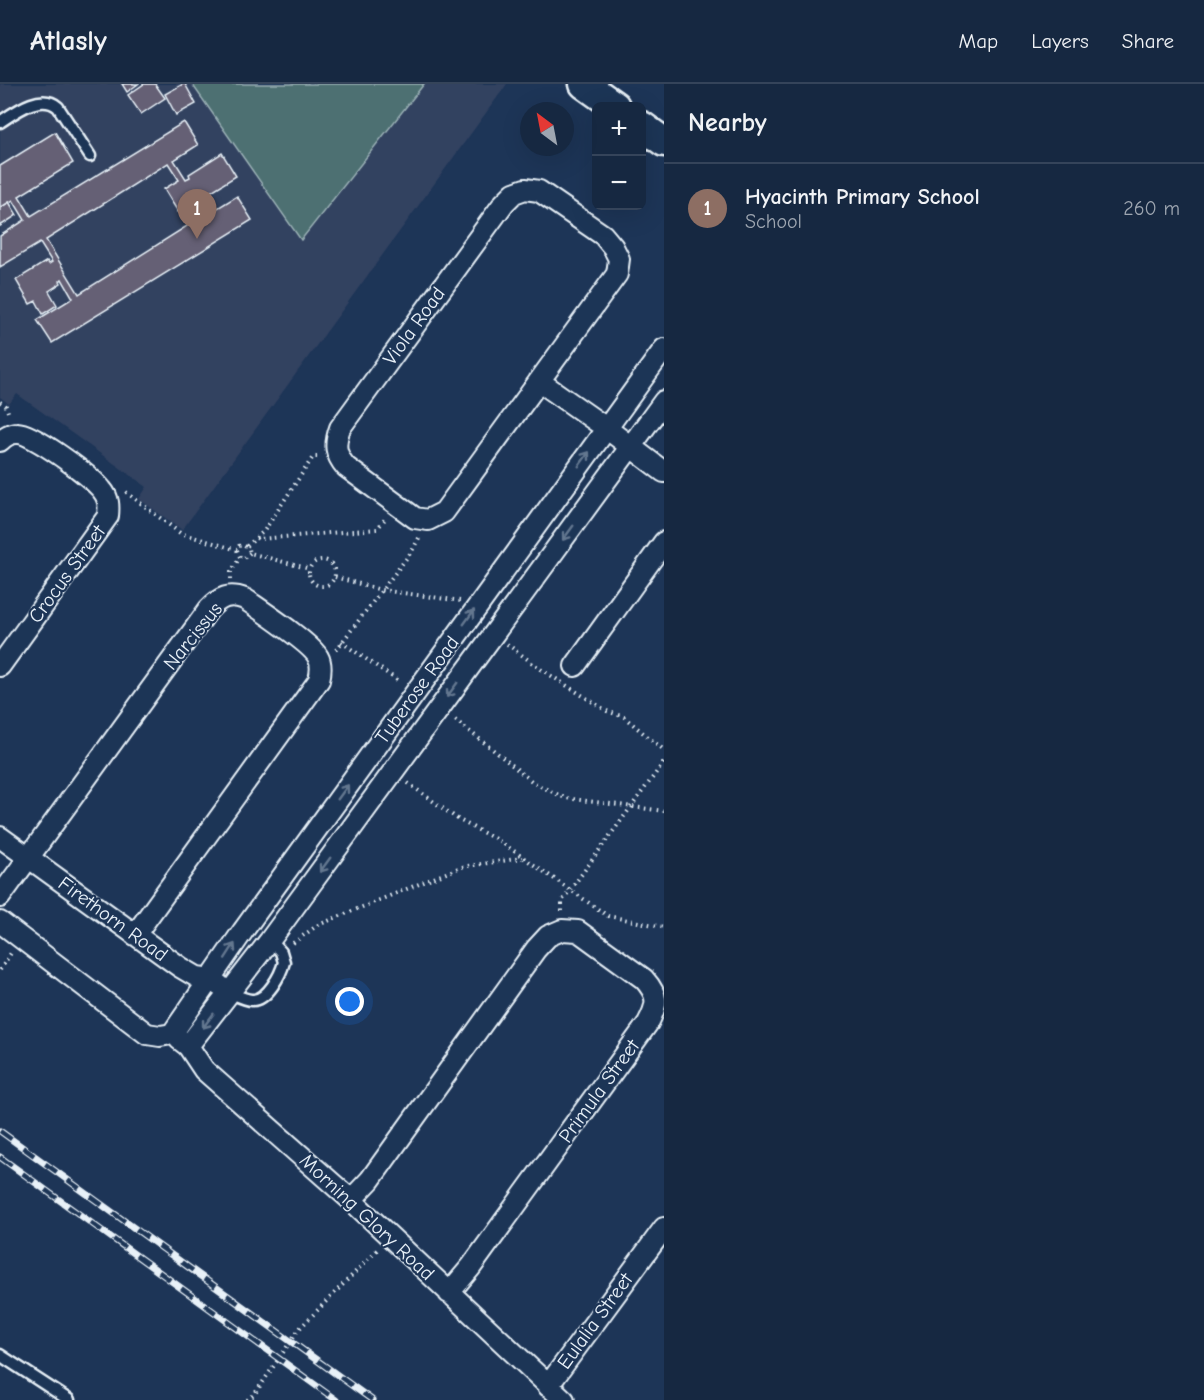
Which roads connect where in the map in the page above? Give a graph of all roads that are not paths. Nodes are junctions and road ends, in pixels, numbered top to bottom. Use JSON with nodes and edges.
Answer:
{"nodes":[{"id":1,"x":584,"y":84,"type":"edge"},
{"id":2,"x":609,"y":102,"type":"edge"},
{"id":3,"x":0,"y":122,"type":"edge"},
{"id":4,"x":646,"y":129,"type":"edge"},
{"id":5,"x":664,"y":142,"type":"edge"},
{"id":6,"x":90,"y":156,"type":"dead end"},
{"id":7,"x":664,"y":349,"type":"edge"},
{"id":8,"x":539,"y":381,"type":"junction"},
{"id":9,"x":664,"y":401,"type":"edge"},
{"id":10,"x":606,"y":428,"type":"junction"},
{"id":11,"x":0,"y":441,"type":"edge"},
{"id":12,"x":631,"y":446,"type":"junction"},
{"id":13,"x":664,"y":472,"type":"edge"},
{"id":14,"x":664,"y":542,"type":"edge"},
{"id":15,"x":0,"y":666,"type":"edge"},
{"id":16,"x":574,"y":666,"type":"dead end"},
{"id":17,"x":0,"y":837,"type":"edge"},
{"id":18,"x":29,"y":858,"type":"junction"},
{"id":19,"x":2,"y":890,"type":"edge"},
{"id":20,"x":0,"y":922,"type":"edge"},
{"id":21,"x":135,"y":935,"type":"junction"},
{"id":22,"x":276,"y":946,"type":"junction"},
{"id":23,"x":211,"y":979,"type":"junction"},
{"id":24,"x":230,"y":992,"type":"junction"},
{"id":25,"x":172,"y":1034,"type":"junction"},
{"id":26,"x":188,"y":1046,"type":"junction"},
{"id":27,"x":351,"y":1200,"type":"junction"},
{"id":28,"x":664,"y":1228,"type":"edge"},
{"id":29,"x":449,"y":1293,"type":"junction"},
{"id":30,"x":0,"y":1355,"type":"edge"},
{"id":31,"x":548,"y":1386,"type":"junction"},
{"id":32,"x":69,"y":1400,"type":"edge"},
{"id":33,"x":564,"y":1400,"type":"edge"}],
"edges":[{"from":1,"to":2,"type":"main road"},
{"from":3,"to":6,"type":"lane"},
{"from":4,"to":5,"type":"main road"},
{"from":7,"to":10,"type":"street","name":"Tuberose Road"},
{"from":8,"to":8,"type":"street","name":"Viola Road"},
{"from":8,"to":10,"type":"street"},
{"from":9,"to":12,"type":"street","name":"Tuberose Road"},
{"from":10,"to":12,"type":"street"},
{"from":23,"to":10,"type":"street","name":"Tuberose Road","one_way":true},
{"from":11,"to":15,"type":"street","name":"Crocus Street"},
{"from":12,"to":13,"type":"street"},
{"from":12,"to":22,"type":"street","name":"Tuberose Road","one_way":true},
{"from":14,"to":16,"type":"street"},
{"from":17,"to":18,"type":"street","name":"Firethorn Road"},
{"from":18,"to":19,"type":"street","name":"Narcissus"},
{"from":18,"to":21,"type":"street","name":"Firethorn Road"},
{"from":18,"to":21,"type":"street","name":"Narcissus"},
{"from":20,"to":25,"type":"street"},
{"from":21,"to":23,"type":"street","name":"Firethorn Road"},
{"from":22,"to":24,"type":"street","name":"Tuberose Road"},
{"from":22,"to":24,"type":"lane"},
{"from":23,"to":24,"type":"street","name":"Firethorn Road"},
{"from":23,"to":25,"type":"street","name":"Tuberose Road"},
{"from":24,"to":26,"type":"street","name":"Tuberose Road","one_way":true},
{"from":25,"to":26,"type":"street","name":"Morning Glory Road"},
{"from":26,"to":27,"type":"street","name":"Morning Glory Road"},
{"from":27,"to":29,"type":"street","name":"Morning Glory Road"},
{"from":27,"to":29,"type":"street","name":"Primula Street"},
{"from":28,"to":31,"type":"street","name":"Eulalia Street"},
{"from":29,"to":31,"type":"street","name":"Morning Glory Road"},
{"from":30,"to":32,"type":"lane"},
{"from":31,"to":33,"type":"street","name":"Morning Glory Road"}]}
